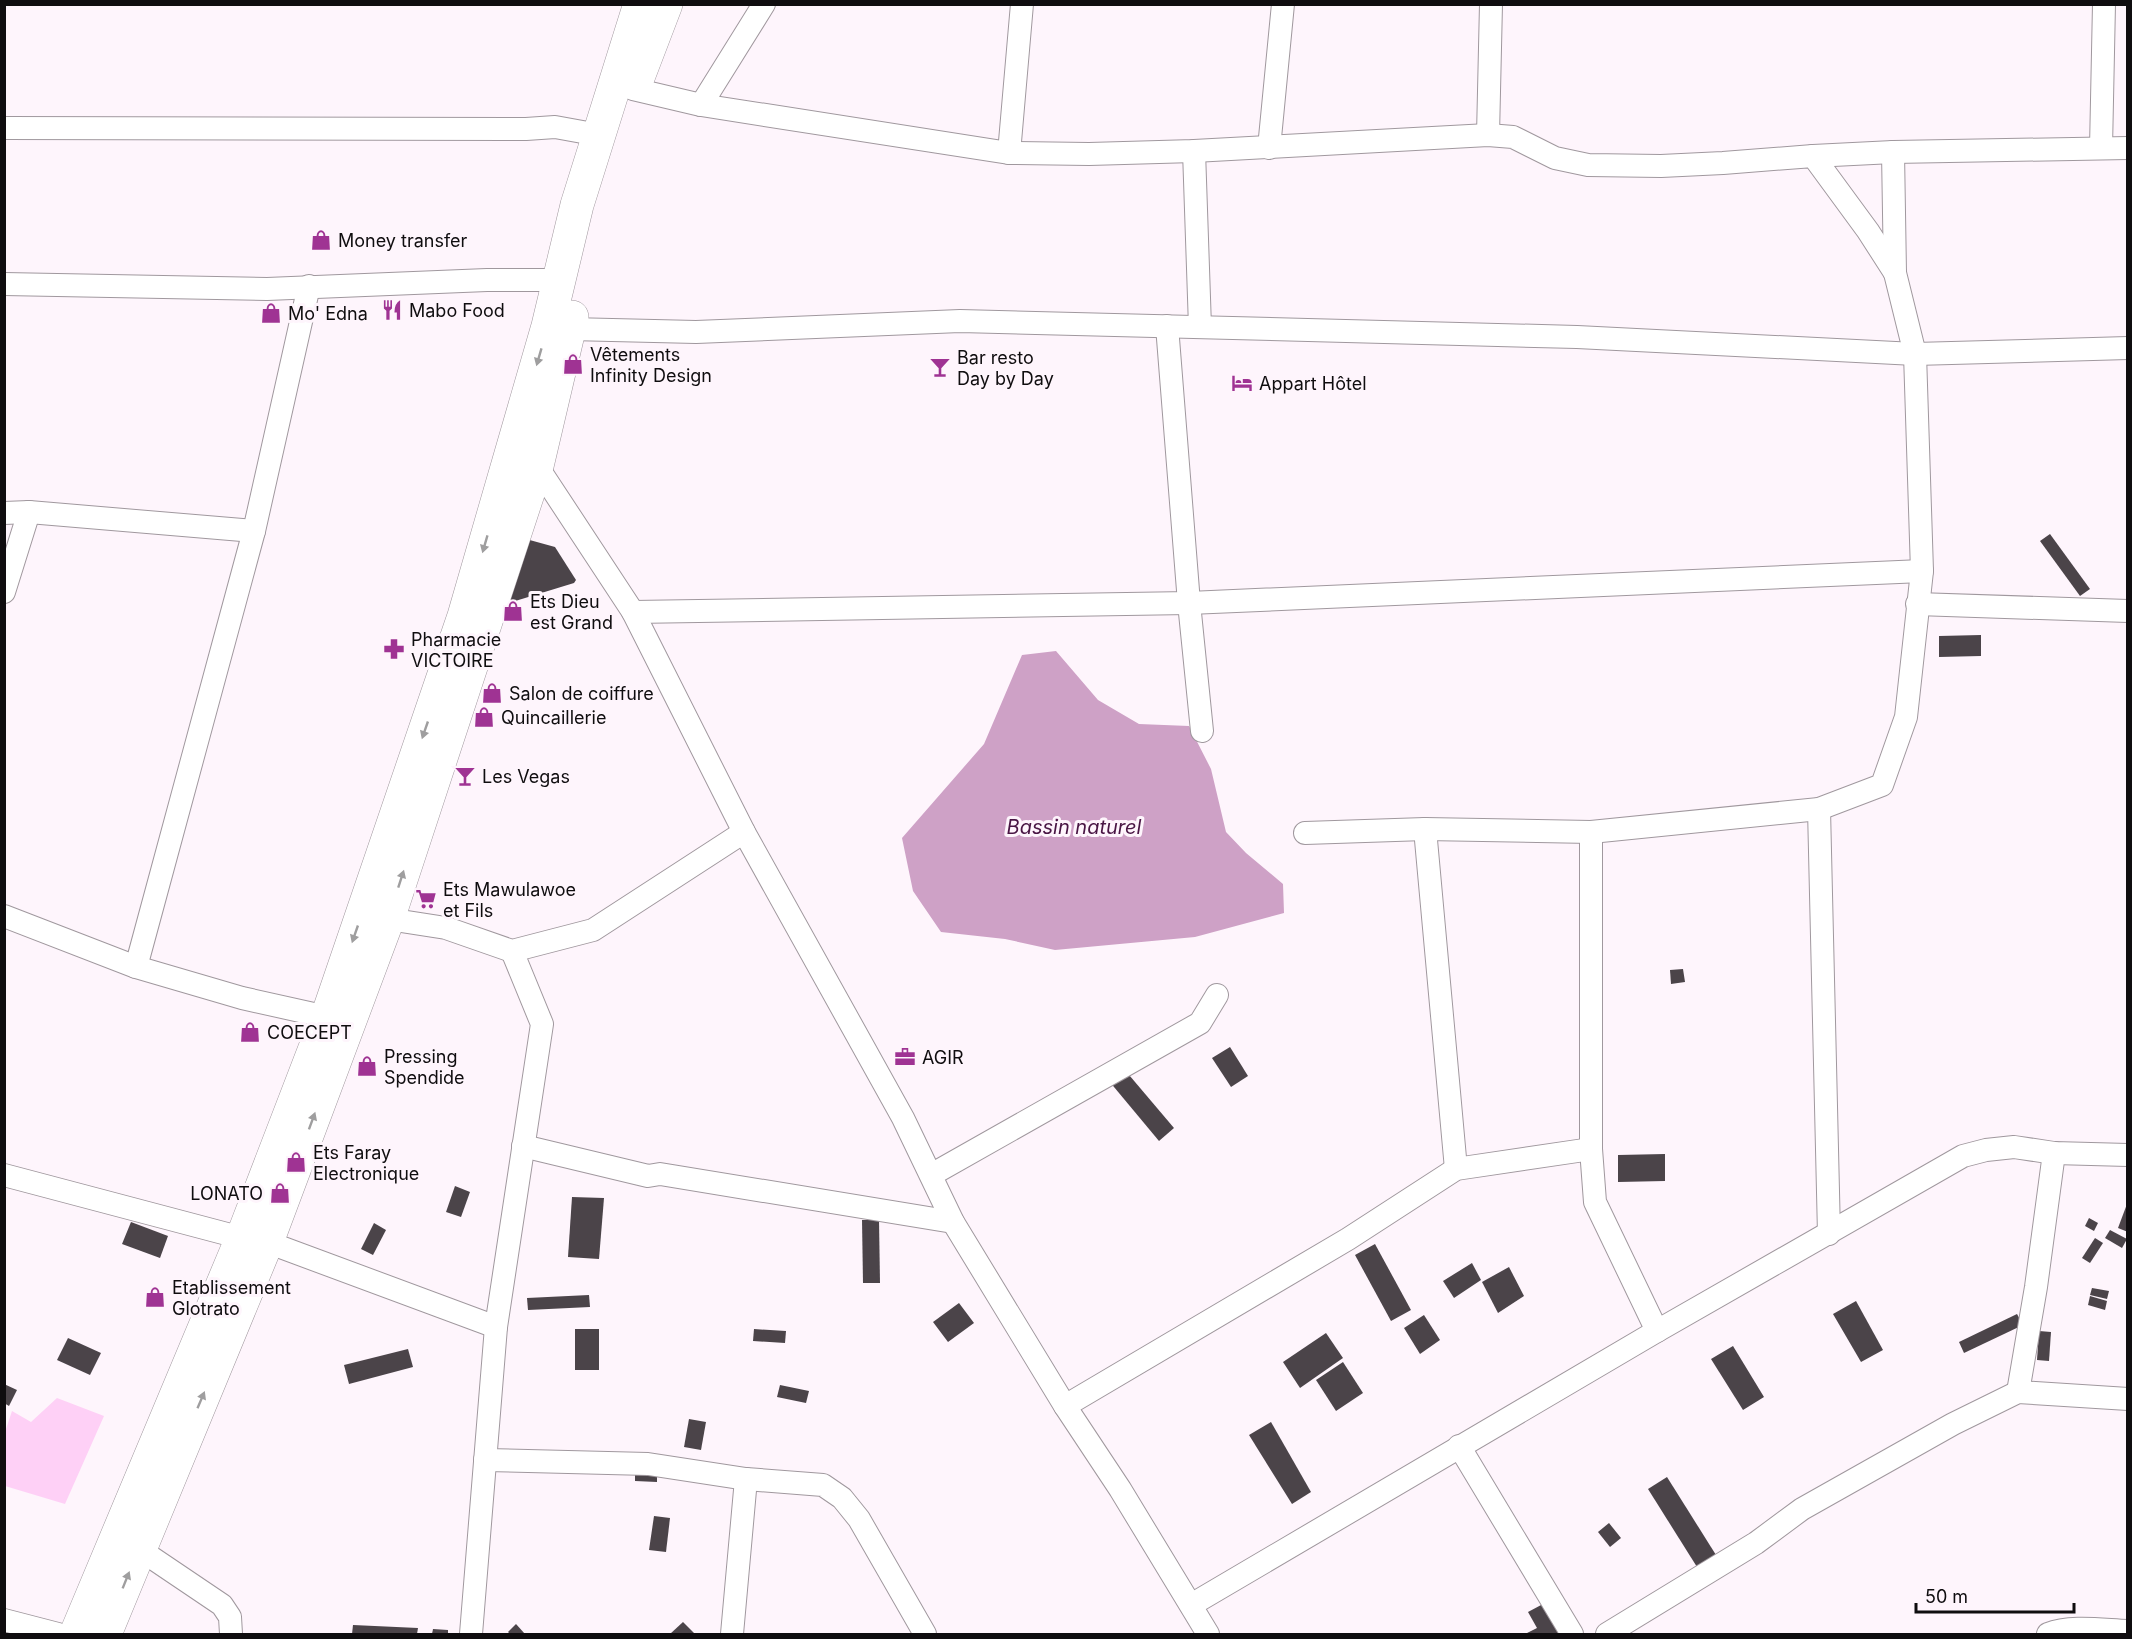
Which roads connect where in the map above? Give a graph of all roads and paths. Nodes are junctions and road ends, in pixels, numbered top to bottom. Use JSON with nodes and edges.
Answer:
{"nodes":[{"id":1,"x":640,"y":4,"type":"edge"},
{"id":2,"x":666,"y":4,"type":"edge"},
{"id":3,"x":764,"y":4,"type":"edge"},
{"id":4,"x":1022,"y":4,"type":"edge"},
{"id":5,"x":1283,"y":4,"type":"edge"},
{"id":6,"x":1491,"y":4,"type":"edge"},
{"id":7,"x":2104,"y":4,"type":"edge"},
{"id":8,"x":633,"y":89,"type":"junction"},
{"id":9,"x":701,"y":105,"type":"junction"},
{"id":10,"x":4,"y":128,"type":"edge"},
{"id":11,"x":599,"y":135,"type":"junction"},
{"id":12,"x":1488,"y":135,"type":"junction"},
{"id":13,"x":1269,"y":148,"type":"junction"},
{"id":14,"x":2101,"y":148,"type":"junction"},
{"id":15,"x":2127,"y":148,"type":"edge"},
{"id":16,"x":1194,"y":151,"type":"junction"},
{"id":17,"x":1893,"y":152,"type":"junction"},
{"id":18,"x":1009,"y":153,"type":"junction"},
{"id":19,"x":1813,"y":156,"type":"junction"},
{"id":20,"x":1895,"y":273,"type":"junction"},
{"id":21,"x":559,"y":280,"type":"junction"},
{"id":22,"x":4,"y":284,"type":"edge"},
{"id":23,"x":309,"y":286,"type":"junction"},
{"id":24,"x":1167,"y":326,"type":"junction"},
{"id":25,"x":559,"y":327,"type":"junction"},
{"id":26,"x":1200,"y":327,"type":"junction"},
{"id":27,"x":2127,"y":348,"type":"edge"},
{"id":28,"x":1915,"y":354,"type":"junction"},
{"id":29,"x":537,"y":466,"type":"junction"},
{"id":30,"x":29,"y":512,"type":"junction"},
{"id":31,"x":4,"y":513,"type":"edge"},
{"id":32,"x":254,"y":531,"type":"junction"},
{"id":33,"x":1922,"y":572,"type":"junction"},
{"id":34,"x":4,"y":592,"type":"edge"},
{"id":35,"x":1189,"y":603,"type":"junction"},
{"id":36,"x":1917,"y":604,"type":"junction"},
{"id":37,"x":2127,"y":611,"type":"edge"},
{"id":38,"x":633,"y":612,"type":"junction"},
{"id":39,"x":1202,"y":731,"type":"dead end"},
{"id":40,"x":1820,"y":809,"type":"junction"},
{"id":41,"x":1425,"y":830,"type":"junction"},
{"id":42,"x":744,"y":832,"type":"junction"},
{"id":43,"x":1591,"y":832,"type":"junction"},
{"id":44,"x":1305,"y":833,"type":"dead end"},
{"id":45,"x":4,"y":916,"type":"edge"},
{"id":46,"x":388,"y":919,"type":"junction"},
{"id":47,"x":512,"y":951,"type":"junction"},
{"id":48,"x":136,"y":967,"type":"junction"},
{"id":49,"x":1217,"y":995,"type":"dead end"},
{"id":50,"x":327,"y":1017,"type":"junction"},
{"id":51,"x":523,"y":1146,"type":"junction"},
{"id":52,"x":1591,"y":1149,"type":"junction"},
{"id":53,"x":2054,"y":1153,"type":"junction"},
{"id":54,"x":2127,"y":1155,"type":"edge"},
{"id":55,"x":1456,"y":1169,"type":"junction"},
{"id":56,"x":4,"y":1175,"type":"edge"},
{"id":57,"x":931,"y":1175,"type":"junction"},
{"id":58,"x":953,"y":1222,"type":"junction"},
{"id":59,"x":1829,"y":1234,"type":"junction"},
{"id":60,"x":254,"y":1240,"type":"junction"},
{"id":61,"x":496,"y":1327,"type":"junction"},
{"id":62,"x":1657,"y":1331,"type":"junction"},
{"id":63,"x":2018,"y":1392,"type":"junction"},
{"id":64,"x":2127,"y":1399,"type":"edge"},
{"id":65,"x":1065,"y":1406,"type":"junction"},
{"id":66,"x":1459,"y":1446,"type":"junction"},
{"id":67,"x":485,"y":1460,"type":"junction"},
{"id":68,"x":746,"y":1479,"type":"junction"},
{"id":69,"x":139,"y":1549,"type":"junction"},
{"id":70,"x":1191,"y":1605,"type":"junction"},
{"id":71,"x":4,"y":1620,"type":"edge"},
{"id":72,"x":2127,"y":1631,"type":"edge"},
{"id":73,"x":58,"y":1635,"type":"edge"},
{"id":74,"x":76,"y":1635,"type":"edge"},
{"id":75,"x":105,"y":1635,"type":"edge"},
{"id":76,"x":231,"y":1635,"type":"edge"},
{"id":77,"x":471,"y":1635,"type":"edge"},
{"id":78,"x":732,"y":1635,"type":"edge"},
{"id":79,"x":925,"y":1635,"type":"edge"},
{"id":80,"x":1208,"y":1635,"type":"edge"},
{"id":81,"x":1572,"y":1635,"type":"edge"},
{"id":82,"x":1607,"y":1635,"type":"edge"},
{"id":83,"x":2048,"y":1635,"type":"edge"}],
"edges":[{"from":1,"to":11,"type":"main road"},
{"from":2,"to":8,"type":"main road"},
{"from":3,"to":9,"type":"street"},
{"from":4,"to":18,"type":"street"},
{"from":5,"to":13,"type":"street"},
{"from":6,"to":12,"type":"street"},
{"from":7,"to":14,"type":"street"},
{"from":8,"to":9,"type":"street"},
{"from":8,"to":25,"type":"main road"},
{"from":9,"to":18,"type":"street"},
{"from":10,"to":11,"type":"street"},
{"from":11,"to":21,"type":"main road"},
{"from":12,"to":13,"type":"street"},
{"from":12,"to":19,"type":"street"},
{"from":13,"to":16,"type":"street"},
{"from":14,"to":15,"type":"street"},
{"from":14,"to":17,"type":"street"},
{"from":16,"to":18,"type":"street"},
{"from":16,"to":26,"type":"street"},
{"from":17,"to":19,"type":"street"},
{"from":17,"to":20,"type":"street"},
{"from":19,"to":20,"type":"street"},
{"from":20,"to":28,"type":"street"},
{"from":21,"to":23,"type":"street"},
{"from":21,"to":25,"type":"main road"},
{"from":22,"to":23,"type":"street"},
{"from":23,"to":32,"type":"street"},
{"from":24,"to":25,"type":"street"},
{"from":24,"to":26,"type":"street"},
{"from":24,"to":35,"type":"street"},
{"from":25,"to":29,"type":"main road"},
{"from":25,"to":50,"type":"main road","one_way":true},
{"from":26,"to":28,"type":"street"},
{"from":27,"to":28,"type":"street"},
{"from":28,"to":33,"type":"street"},
{"from":29,"to":38,"type":"street"},
{"from":46,"to":29,"type":"main road","one_way":true},
{"from":30,"to":31,"type":"street"},
{"from":30,"to":32,"type":"street"},
{"from":30,"to":34,"type":"street"},
{"from":32,"to":48,"type":"street"},
{"from":33,"to":35,"type":"street"},
{"from":33,"to":36,"type":"street"},
{"from":35,"to":38,"type":"street"},
{"from":35,"to":39,"type":"street"},
{"from":36,"to":37,"type":"street"},
{"from":36,"to":40,"type":"street"},
{"from":38,"to":42,"type":"street"},
{"from":40,"to":43,"type":"street"},
{"from":40,"to":59,"type":"street"},
{"from":41,"to":43,"type":"street"},
{"from":41,"to":44,"type":"street"},
{"from":41,"to":55,"type":"street"},
{"from":42,"to":47,"type":"street"},
{"from":42,"to":57,"type":"street"},
{"from":43,"to":52,"type":"street"},
{"from":45,"to":48,"type":"street"},
{"from":46,"to":47,"type":"street"},
{"from":60,"to":46,"type":"main road","one_way":true},
{"from":47,"to":51,"type":"street"},
{"from":48,"to":50,"type":"street"},
{"from":49,"to":57,"type":"street"},
{"from":50,"to":60,"type":"main road"},
{"from":51,"to":58,"type":"street"},
{"from":51,"to":61,"type":"street"},
{"from":52,"to":55,"type":"street"},
{"from":52,"to":62,"type":"street"},
{"from":53,"to":54,"type":"street"},
{"from":53,"to":59,"type":"street"},
{"from":53,"to":63,"type":"street"},
{"from":55,"to":65,"type":"street"},
{"from":56,"to":60,"type":"street"},
{"from":57,"to":58,"type":"street"},
{"from":58,"to":65,"type":"street"},
{"from":59,"to":62,"type":"street"},
{"from":60,"to":61,"type":"street"},
{"from":69,"to":60,"type":"main road","one_way":true},
{"from":60,"to":74,"type":"main road"},
{"from":61,"to":67,"type":"street"},
{"from":62,"to":66,"type":"street"},
{"from":63,"to":64,"type":"street"},
{"from":63,"to":82,"type":"street"},
{"from":65,"to":70,"type":"street"},
{"from":66,"to":70,"type":"street"},
{"from":66,"to":81,"type":"street"},
{"from":67,"to":68,"type":"street"},
{"from":67,"to":77,"type":"street"},
{"from":68,"to":78,"type":"street"},
{"from":68,"to":79,"type":"street"},
{"from":75,"to":69,"type":"main road","one_way":true},
{"from":69,"to":76,"type":"street"},
{"from":70,"to":80,"type":"street"},
{"from":71,"to":73,"type":"street"},
{"from":72,"to":83,"type":"street"}]}
